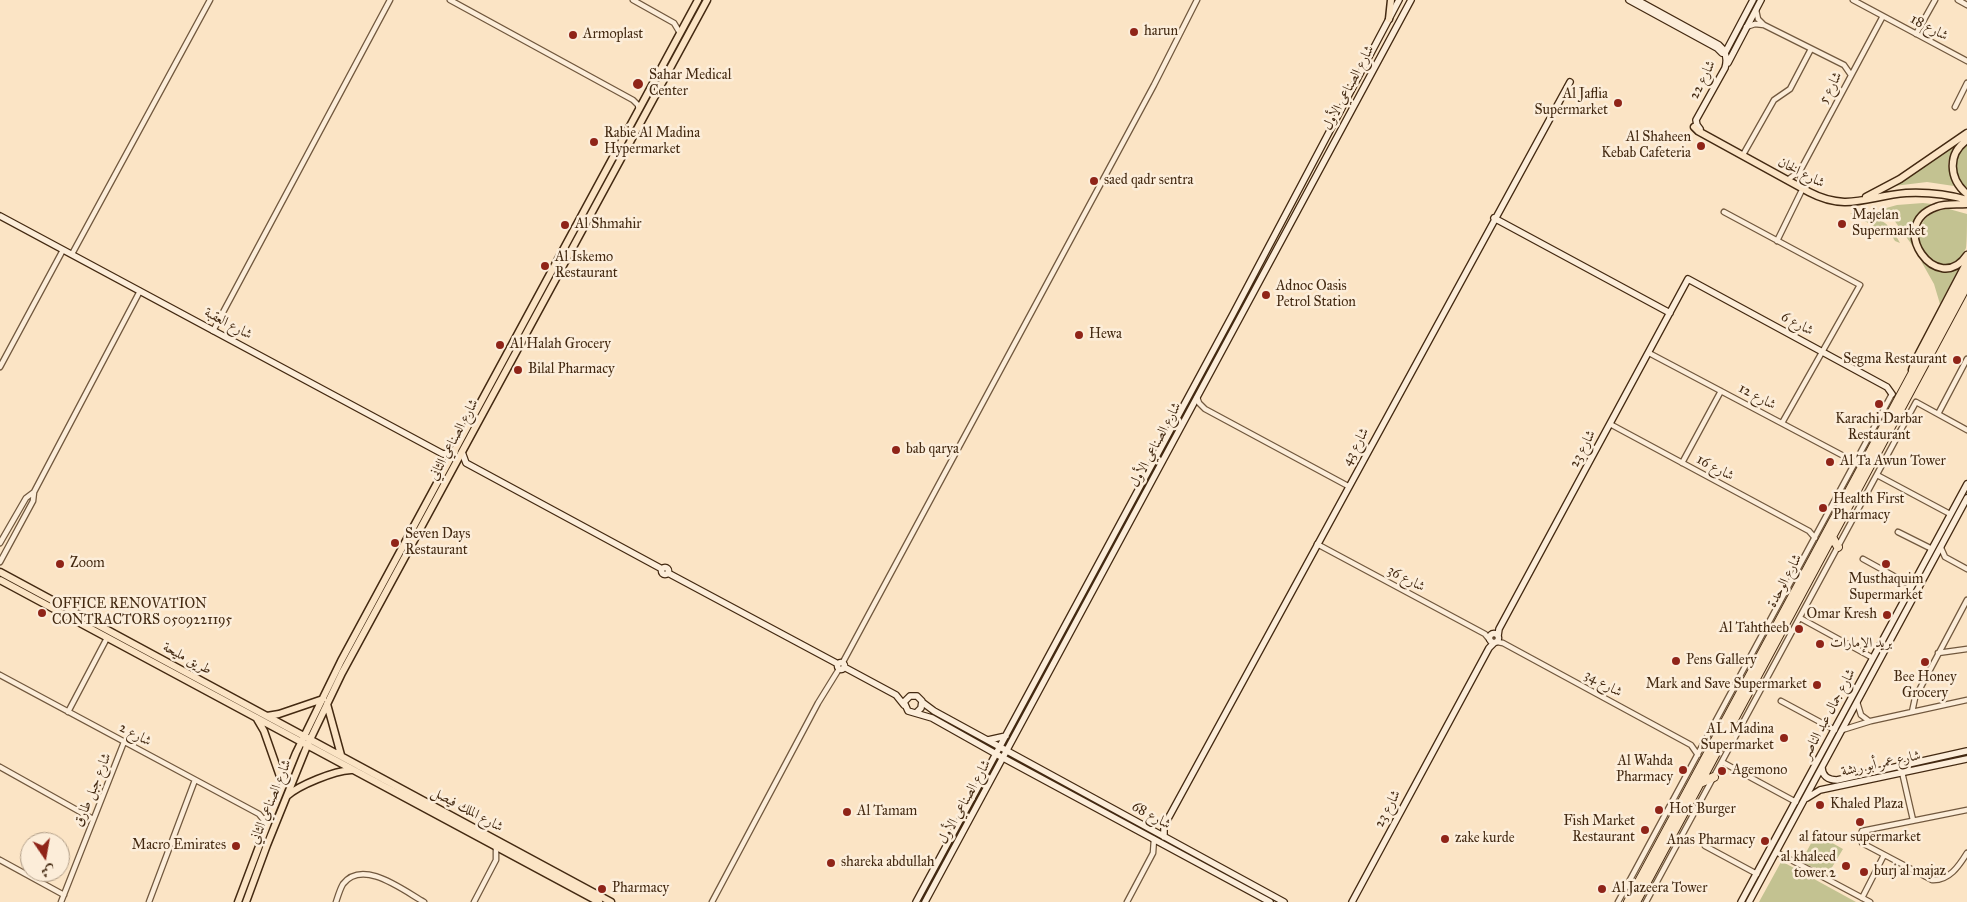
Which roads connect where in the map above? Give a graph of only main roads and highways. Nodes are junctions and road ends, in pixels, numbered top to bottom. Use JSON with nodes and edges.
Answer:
{"nodes":[{"id":1,"x":698,"y":0,"type":"edge"},
{"id":2,"x":706,"y":0,"type":"edge"},
{"id":3,"x":1391,"y":0,"type":"edge"},
{"id":4,"x":1389,"y":19,"type":"road end"},
{"id":5,"x":1967,"y":133,"type":"edge"},
{"id":6,"x":1967,"y":140,"type":"edge"},
{"id":7,"x":1866,"y":197,"type":"junction"},
{"id":8,"x":1967,"y":197,"type":"edge"},
{"id":9,"x":1967,"y":204,"type":"edge"},
{"id":10,"x":1967,"y":254,"type":"edge"},
{"id":11,"x":1967,"y":262,"type":"edge"},
{"id":12,"x":1967,"y":272,"type":"edge"},
{"id":13,"x":1967,"y":286,"type":"edge"},
{"id":14,"x":1911,"y":376,"type":"junction"},
{"id":15,"x":1876,"y":439,"type":"junction"},
{"id":16,"x":1866,"y":443,"type":"road end"},
{"id":17,"x":458,"y":452,"type":"junction"},
{"id":18,"x":1828,"y":527,"type":"junction"},
{"id":19,"x":1816,"y":534,"type":"road end"},
{"id":20,"x":1832,"y":536,"type":"junction"},
{"id":21,"x":1838,"y":547,"type":"road end"},
{"id":22,"x":0,"y":571,"type":"edge"},
{"id":23,"x":0,"y":580,"type":"edge"},
{"id":24,"x":1741,"y":674,"type":"road end"},
{"id":25,"x":1743,"y":685,"type":"junction"},
{"id":26,"x":325,"y":702,"type":"junction"},
{"id":27,"x":267,"y":716,"type":"junction"},
{"id":28,"x":256,"y":718,"type":"junction"},
{"id":29,"x":1728,"y":731,"type":"junction"},
{"id":30,"x":307,"y":737,"type":"junction"},
{"id":31,"x":1712,"y":743,"type":"junction"},
{"id":32,"x":304,"y":744,"type":"junction"},
{"id":33,"x":1732,"y":744,"type":"road end"},
{"id":34,"x":1703,"y":745,"type":"road end"},
{"id":35,"x":341,"y":755,"type":"junction"},
{"id":36,"x":352,"y":770,"type":"junction"},
{"id":37,"x":1714,"y":777,"type":"road end"},
{"id":38,"x":1699,"y":784,"type":"junction"},
{"id":39,"x":283,"y":785,"type":"junction"},
{"id":40,"x":286,"y":797,"type":"junction"},
{"id":41,"x":1672,"y":818,"type":"junction"},
{"id":42,"x":1662,"y":821,"type":"road end"},
{"id":43,"x":238,"y":902,"type":"edge"},
{"id":44,"x":246,"y":902,"type":"edge"},
{"id":45,"x":599,"y":902,"type":"edge"},
{"id":46,"x":612,"y":902,"type":"edge"},
{"id":47,"x":1628,"y":902,"type":"edge"},
{"id":48,"x":1636,"y":902,"type":"edge"}],
"edges":[{"from":1,"to":17,"type":"main road","name":"شارع الصناعي الثاني"},
{"from":2,"to":17,"type":"main road","name":"شارع الصناعي الثاني"},
{"from":3,"to":4,"type":"main road"},
{"from":5,"to":7,"type":"main road"},
{"from":6,"to":8,"type":"main road"},
{"from":7,"to":8,"type":"main road","name":"شارع الخان"},
{"from":7,"to":8,"type":"main road","name":"شارع الخان"},
{"from":9,"to":10,"type":"main road"},
{"from":11,"to":14,"type":"main road"},
{"from":12,"to":14,"type":"highway","name":"شارع الوحدة"},
{"from":13,"to":20,"type":"highway","name":"شارع الوحدة"},
{"from":14,"to":15,"type":"highway","name":"شارع الوحدة"},
{"from":15,"to":16,"type":"highway"},
{"from":15,"to":18,"type":"highway","name":"شارع الوحدة"},
{"from":17,"to":26,"type":"main road","name":"شارع الصناعي الثاني"},
{"from":17,"to":26,"type":"main road","name":"شارع الصناعي الثاني"},
{"from":18,"to":19,"type":"highway"},
{"from":18,"to":25,"type":"highway","name":"شارع الوحدة"},
{"from":20,"to":21,"type":"highway"},
{"from":20,"to":29,"type":"highway","name":"شارع الوحدة"},
{"from":22,"to":27,"type":"main road","name":"طريق مليحة"},
{"from":23,"to":28,"type":"main road","name":"طريق مليحة"},
{"from":24,"to":25,"type":"highway"},
{"from":25,"to":31,"type":"highway","name":"شارع الوحدة"},
{"from":26,"to":27,"type":"main road"},
{"from":26,"to":30,"type":"main road","name":"شارع الصناعي الثاني"},
{"from":26,"to":35,"type":"main road"},
{"from":27,"to":30,"type":"main road","name":"طريق مليحة"},
{"from":28,"to":32,"type":"main road","name":"طريق مليحة"},
{"from":28,"to":39,"type":"main road"},
{"from":29,"to":33,"type":"highway"},
{"from":29,"to":38,"type":"highway","name":"شارع الوحدة"},
{"from":30,"to":32,"type":"main road","name":"شارع الصناعي الثاني"},
{"from":30,"to":35,"type":"main road","name":"شارع الملك فيصل"},
{"from":31,"to":34,"type":"highway"},
{"from":31,"to":41,"type":"highway","name":"شارع الوحدة"},
{"from":32,"to":36,"type":"main road","name":"شارع الملك فيصل"},
{"from":32,"to":39,"type":"main road","name":"شارع الصناعي الثاني"},
{"from":32,"to":40,"type":"main road","name":"شارع الصناعي الثاني"},
{"from":35,"to":46,"type":"main road","name":"شارع الملك فيصل"},
{"from":36,"to":40,"type":"main road"},
{"from":36,"to":45,"type":"main road","name":"شارع الملك فيصل"},
{"from":37,"to":38,"type":"highway"},
{"from":38,"to":48,"type":"highway","name":"شارع الوحدة"},
{"from":39,"to":43,"type":"main road","name":"شارع الصناعي الثاني"},
{"from":40,"to":44,"type":"main road","name":"شارع الصناعي الثاني"},
{"from":41,"to":42,"type":"highway"},
{"from":41,"to":47,"type":"highway","name":"شارع الوحدة"}]}
